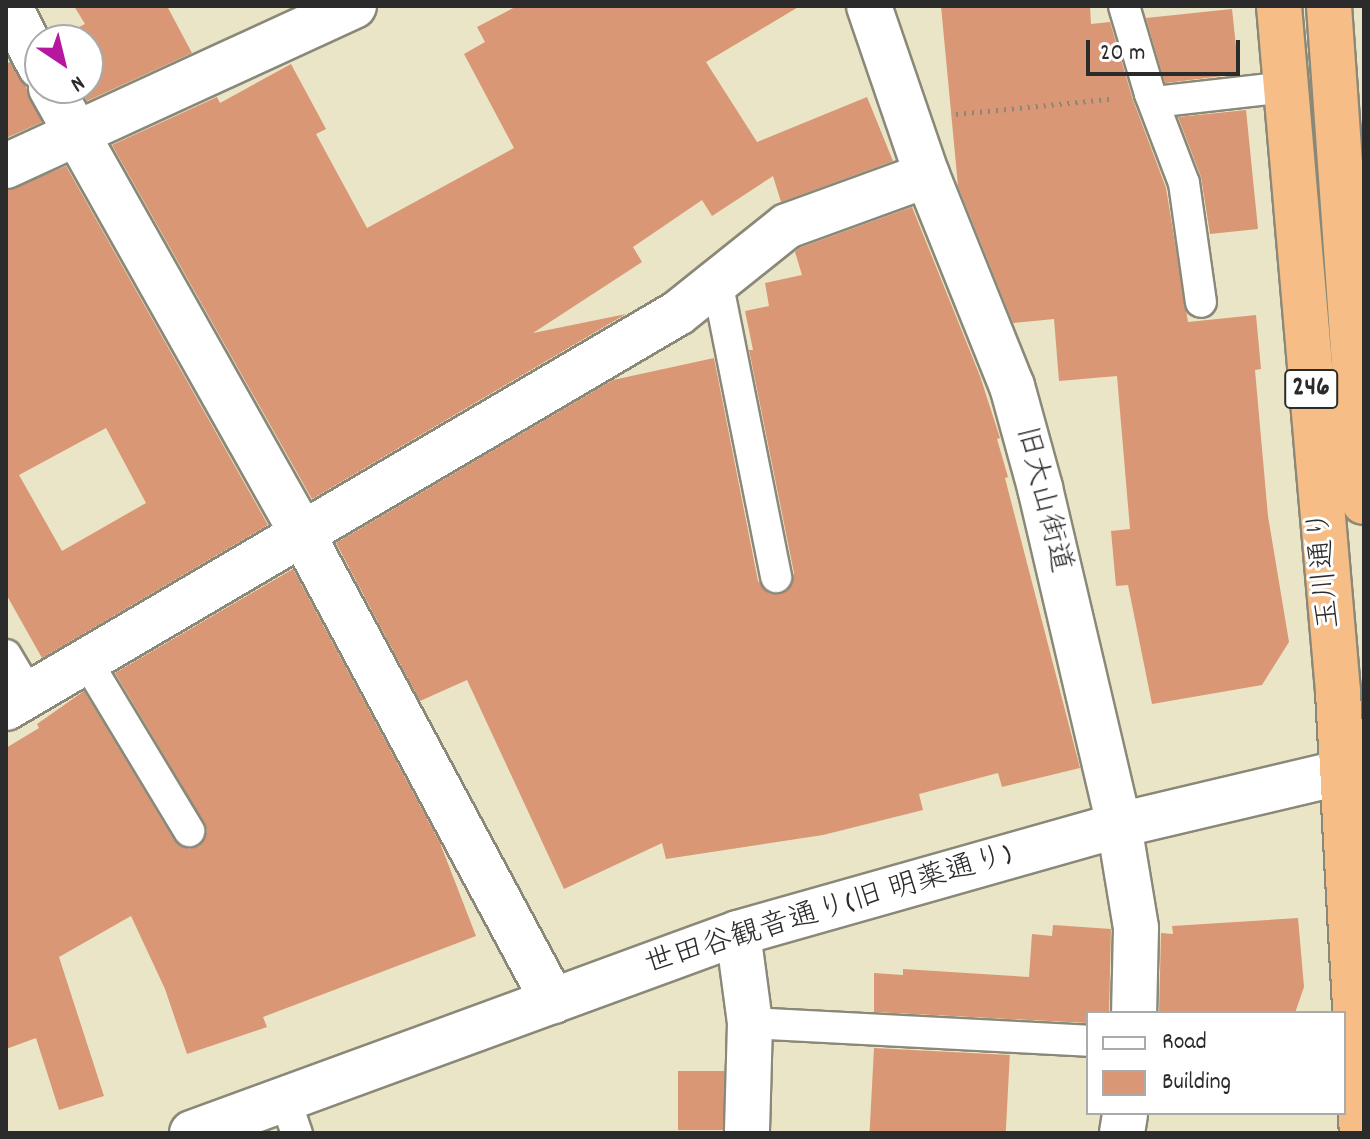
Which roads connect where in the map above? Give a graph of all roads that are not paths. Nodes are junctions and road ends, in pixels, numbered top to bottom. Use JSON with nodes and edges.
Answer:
{"nodes":[{"id":1,"x":9,"y":6,"type":"edge"},
{"id":2,"x":869,"y":6,"type":"edge"},
{"id":3,"x":1124,"y":6,"type":"edge"},
{"id":4,"x":1279,"y":6,"type":"edge"},
{"id":5,"x":1329,"y":6,"type":"edge"},
{"id":6,"x":326,"y":12,"type":"edge"},
{"id":7,"x":24,"y":35,"type":"edge"},
{"id":8,"x":1286,"y":87,"type":"junction"},
{"id":9,"x":1152,"y":98,"type":"junction"},
{"id":10,"x":59,"y":104,"type":"edge"},
{"id":11,"x":75,"y":134,"type":"junction"},
{"id":12,"x":6,"y":166,"type":"edge"},
{"id":13,"x":927,"y":175,"type":"junction"},
{"id":14,"x":717,"y":281,"type":"junction"},
{"id":15,"x":1201,"y":302,"type":"dead end"},
{"id":16,"x":1364,"y":502,"type":"edge"},
{"id":17,"x":303,"y":535,"type":"junction"},
{"id":18,"x":776,"y":577,"type":"dead end"},
{"id":19,"x":6,"y":655,"type":"edge"},
{"id":20,"x":86,"y":660,"type":"junction"},
{"id":21,"x":18,"y":701,"type":"edge"},
{"id":22,"x":1353,"y":770,"type":"edge"},
{"id":23,"x":1119,"y":825,"type":"junction"},
{"id":24,"x":189,"y":831,"type":"dead end"},
{"id":25,"x":738,"y":933,"type":"junction"},
{"id":26,"x":553,"y":1001,"type":"junction"},
{"id":27,"x":1134,"y":1011,"type":"edge"},
{"id":28,"x":750,"y":1023,"type":"junction"},
{"id":29,"x":1086,"y":1041,"type":"edge"},
{"id":30,"x":291,"y":1116,"type":"edge"},
{"id":31,"x":192,"y":1133,"type":"edge"},
{"id":32,"x":747,"y":1133,"type":"edge"},
{"id":33,"x":1362,"y":1133,"type":"edge"}],
"edges":[{"from":1,"to":7,"type":"street"},
{"from":2,"to":13,"type":"street","name":"旧大山街道"},
{"from":3,"to":9,"type":"lane"},
{"from":4,"to":8,"type":"highway","name":"玉川通り","number":"246"},
{"from":5,"to":16,"type":"highway"},
{"from":6,"to":11,"type":"street"},
{"from":8,"to":9,"type":"lane"},
{"from":8,"to":22,"type":"highway","name":"玉川通り","number":"246"},
{"from":9,"to":15,"type":"lane"},
{"from":10,"to":11,"type":"street"},
{"from":11,"to":12,"type":"street"},
{"from":11,"to":17,"type":"street"},
{"from":13,"to":14,"type":"street"},
{"from":13,"to":23,"type":"street","name":"旧大山街道"},
{"from":14,"to":17,"type":"street"},
{"from":14,"to":18,"type":"lane"},
{"from":17,"to":20,"type":"street"},
{"from":17,"to":26,"type":"street"},
{"from":19,"to":21,"type":"lane"},
{"from":20,"to":21,"type":"street"},
{"from":20,"to":24,"type":"lane"},
{"from":22,"to":23,"type":"street","name":"世田谷観音通り(旧 明薬通り)"},
{"from":22,"to":33,"type":"highway","name":"玉川通り","number":"246"},
{"from":23,"to":25,"type":"street","name":"世田谷観音通り(旧 明薬通り)"},
{"from":23,"to":27,"type":"street","name":"旧大山街道"},
{"from":25,"to":26,"type":"street","name":"世田谷観音通り(旧 明薬通り)"},
{"from":25,"to":28,"type":"street"},
{"from":26,"to":30,"type":"street","name":"世田谷観音通り(旧 明薬通り)"},
{"from":28,"to":29,"type":"lane"},
{"from":28,"to":32,"type":"street"},
{"from":30,"to":31,"type":"street","name":"世田谷観音通り(旧 明薬通り)"}]}
